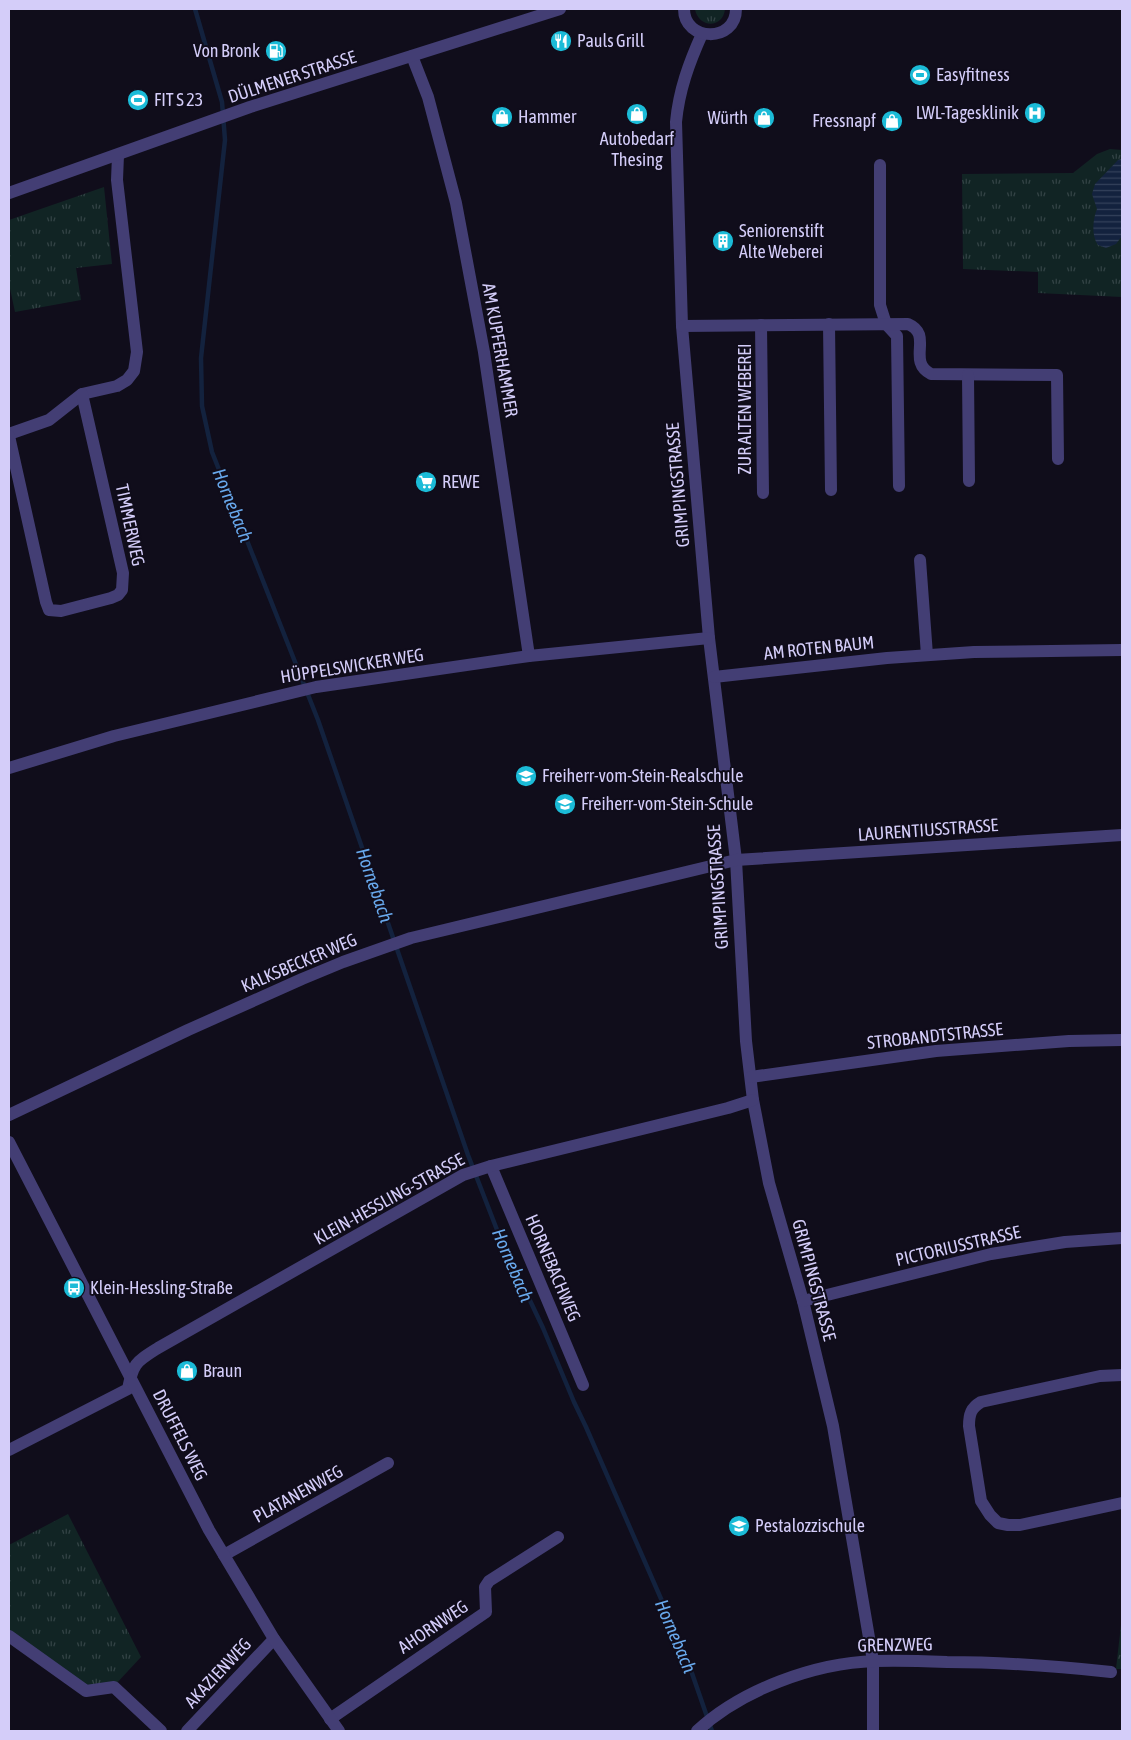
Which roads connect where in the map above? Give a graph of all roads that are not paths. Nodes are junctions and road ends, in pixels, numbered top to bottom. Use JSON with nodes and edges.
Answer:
{"nodes":[{"id":1,"x":560,"y":9,"type":"edge"},
{"id":2,"x":684,"y":9,"type":"edge"},
{"id":3,"x":736,"y":9,"type":"edge"},
{"id":4,"x":702,"y":34,"type":"junction"},
{"id":5,"x":412,"y":56,"type":"junction"},
{"id":6,"x":118,"y":155,"type":"junction"},
{"id":7,"x":880,"y":165,"type":"dead end"},
{"id":8,"x":9,"y":193,"type":"edge"},
{"id":9,"x":829,"y":324,"type":"junction"},
{"id":10,"x":886,"y":324,"type":"junction"},
{"id":11,"x":762,"y":325,"type":"junction"},
{"id":12,"x":682,"y":326,"type":"junction"},
{"id":13,"x":968,"y":375,"type":"junction"},
{"id":14,"x":82,"y":394,"type":"junction"},
{"id":15,"x":9,"y":435,"type":"edge"},
{"id":16,"x":1058,"y":459,"type":"dead end"},
{"id":17,"x":969,"y":481,"type":"dead end"},
{"id":18,"x":899,"y":486,"type":"dead end"},
{"id":19,"x":832,"y":490,"type":"dead end"},
{"id":20,"x":763,"y":493,"type":"dead end"},
{"id":21,"x":920,"y":560,"type":"dead end"},
{"id":22,"x":709,"y":638,"type":"junction"},
{"id":23,"x":1122,"y":650,"type":"edge"},
{"id":24,"x":927,"y":655,"type":"junction"},
{"id":25,"x":529,"y":656,"type":"junction"},
{"id":26,"x":714,"y":677,"type":"junction"},
{"id":27,"x":9,"y":768,"type":"edge"},
{"id":28,"x":1122,"y":834,"type":"edge"},
{"id":29,"x":736,"y":860,"type":"junction"},
{"id":30,"x":1122,"y":1040,"type":"edge"},
{"id":31,"x":752,"y":1076,"type":"junction"},
{"id":32,"x":753,"y":1100,"type":"junction"},
{"id":33,"x":9,"y":1114,"type":"edge"},
{"id":34,"x":9,"y":1142,"type":"edge"},
{"id":35,"x":490,"y":1166,"type":"junction"},
{"id":36,"x":1122,"y":1238,"type":"edge"},
{"id":37,"x":803,"y":1301,"type":"junction"},
{"id":38,"x":1122,"y":1375,"type":"edge"},
{"id":39,"x":130,"y":1376,"type":"junction"},
{"id":40,"x":583,"y":1385,"type":"dead end"},
{"id":41,"x":9,"y":1450,"type":"edge"},
{"id":42,"x":388,"y":1463,"type":"dead end"},
{"id":43,"x":1122,"y":1503,"type":"edge"},
{"id":44,"x":558,"y":1537,"type":"dead end"},
{"id":45,"x":224,"y":1555,"type":"junction"},
{"id":46,"x":9,"y":1636,"type":"edge"},
{"id":47,"x":274,"y":1639,"type":"junction"},
{"id":48,"x":873,"y":1661,"type":"junction"},
{"id":49,"x":1111,"y":1672,"type":"dead end"},
{"id":50,"x":330,"y":1719,"type":"junction"},
{"id":51,"x":161,"y":1731,"type":"edge"},
{"id":52,"x":187,"y":1731,"type":"edge"},
{"id":53,"x":340,"y":1731,"type":"edge"},
{"id":54,"x":698,"y":1731,"type":"edge"},
{"id":55,"x":874,"y":1731,"type":"edge"}],
"edges":[{"from":1,"to":5,"type":"street","name":"DÜLMENER STRASSE"},
{"from":2,"to":4,"type":"street"},
{"from":3,"to":4,"type":"street"},
{"from":4,"to":12,"type":"street","name":"GRIMPINGSTRASSE"},
{"from":5,"to":6,"type":"street","name":"DÜLMENER STRASSE"},
{"from":5,"to":25,"type":"street","name":"AM KUPFERHAMMER"},
{"from":6,"to":8,"type":"street","name":"DÜLMENER STRASSE"},
{"from":6,"to":14,"type":"street","name":"TIMMERWEG"},
{"from":7,"to":10,"type":"street"},
{"from":9,"to":10,"type":"street","name":"ZUR ALTEN WEBEREI"},
{"from":9,"to":11,"type":"street","name":"ZUR ALTEN WEBEREI"},
{"from":9,"to":19,"type":"street"},
{"from":10,"to":13,"type":"street","name":"ZUR ALTEN WEBEREI"},
{"from":10,"to":18,"type":"street"},
{"from":11,"to":12,"type":"street","name":"ZUR ALTEN WEBEREI"},
{"from":11,"to":20,"type":"street","name":"ZUR ALTEN WEBEREI"},
{"from":12,"to":22,"type":"street","name":"GRIMPINGSTRASSE"},
{"from":13,"to":16,"type":"street","name":"ZUR ALTEN WEBEREI"},
{"from":13,"to":17,"type":"street"},
{"from":14,"to":15,"type":"street","name":"TIMMERWEG"},
{"from":14,"to":15,"type":"street","name":"TIMMERWEG"},
{"from":21,"to":24,"type":"street"},
{"from":22,"to":25,"type":"street","name":"HÜPPELSWICKER WEG"},
{"from":22,"to":26,"type":"street","name":"GRIMPINGSTRASSE"},
{"from":23,"to":24,"type":"street","name":"AM ROTEN BAUM"},
{"from":24,"to":26,"type":"street","name":"AM ROTEN BAUM"},
{"from":25,"to":27,"type":"street","name":"HÜPPELSWICKER WEG"},
{"from":26,"to":29,"type":"street","name":"GRIMPINGSTRASSE"},
{"from":28,"to":29,"type":"street","name":"LAURENTIUSSTRASSE"},
{"from":29,"to":31,"type":"street","name":"GRIMPINGSTRASSE"},
{"from":29,"to":33,"type":"street","name":"KALKSBECKER WEG"},
{"from":30,"to":31,"type":"street","name":"STROBANDTSTRASSE"},
{"from":31,"to":32,"type":"street","name":"GRIMPINGSTRASSE"},
{"from":32,"to":35,"type":"street","name":"KLEIN-HESSLING-STRASSE"},
{"from":32,"to":37,"type":"street","name":"GRIMPINGSTRASSE"},
{"from":34,"to":39,"type":"street","name":"DRUFFELS WEG"},
{"from":35,"to":39,"type":"street","name":"KLEIN-HESSLING-STRASSE"},
{"from":35,"to":40,"type":"street","name":"HORNEBACHWEG"},
{"from":36,"to":37,"type":"street","name":"PICTORIUSSTRASSE"},
{"from":37,"to":48,"type":"street","name":"GRIMPINGSTRASSE"},
{"from":38,"to":43,"type":"street"},
{"from":39,"to":41,"type":"street","name":"KLEIN-HESSLING-STRASSE"},
{"from":39,"to":45,"type":"street","name":"DRUFFELS WEG"},
{"from":42,"to":45,"type":"street","name":"PLATANENWEG"},
{"from":44,"to":50,"type":"street","name":"AHORNWEG"},
{"from":45,"to":47,"type":"street","name":"DRUFFELS WEG"},
{"from":46,"to":51,"type":"street"},
{"from":47,"to":50,"type":"street","name":"DRUFFELS WEG"},
{"from":47,"to":52,"type":"street","name":"AKAZIENWEG"},
{"from":48,"to":49,"type":"street","name":"GRENZWEG"},
{"from":48,"to":54,"type":"street","name":"GRENZWEG"},
{"from":48,"to":55,"type":"street","name":"GRIMPINGSTRASSE"},
{"from":50,"to":53,"type":"street","name":"DRUFFELS WEG"}]}
